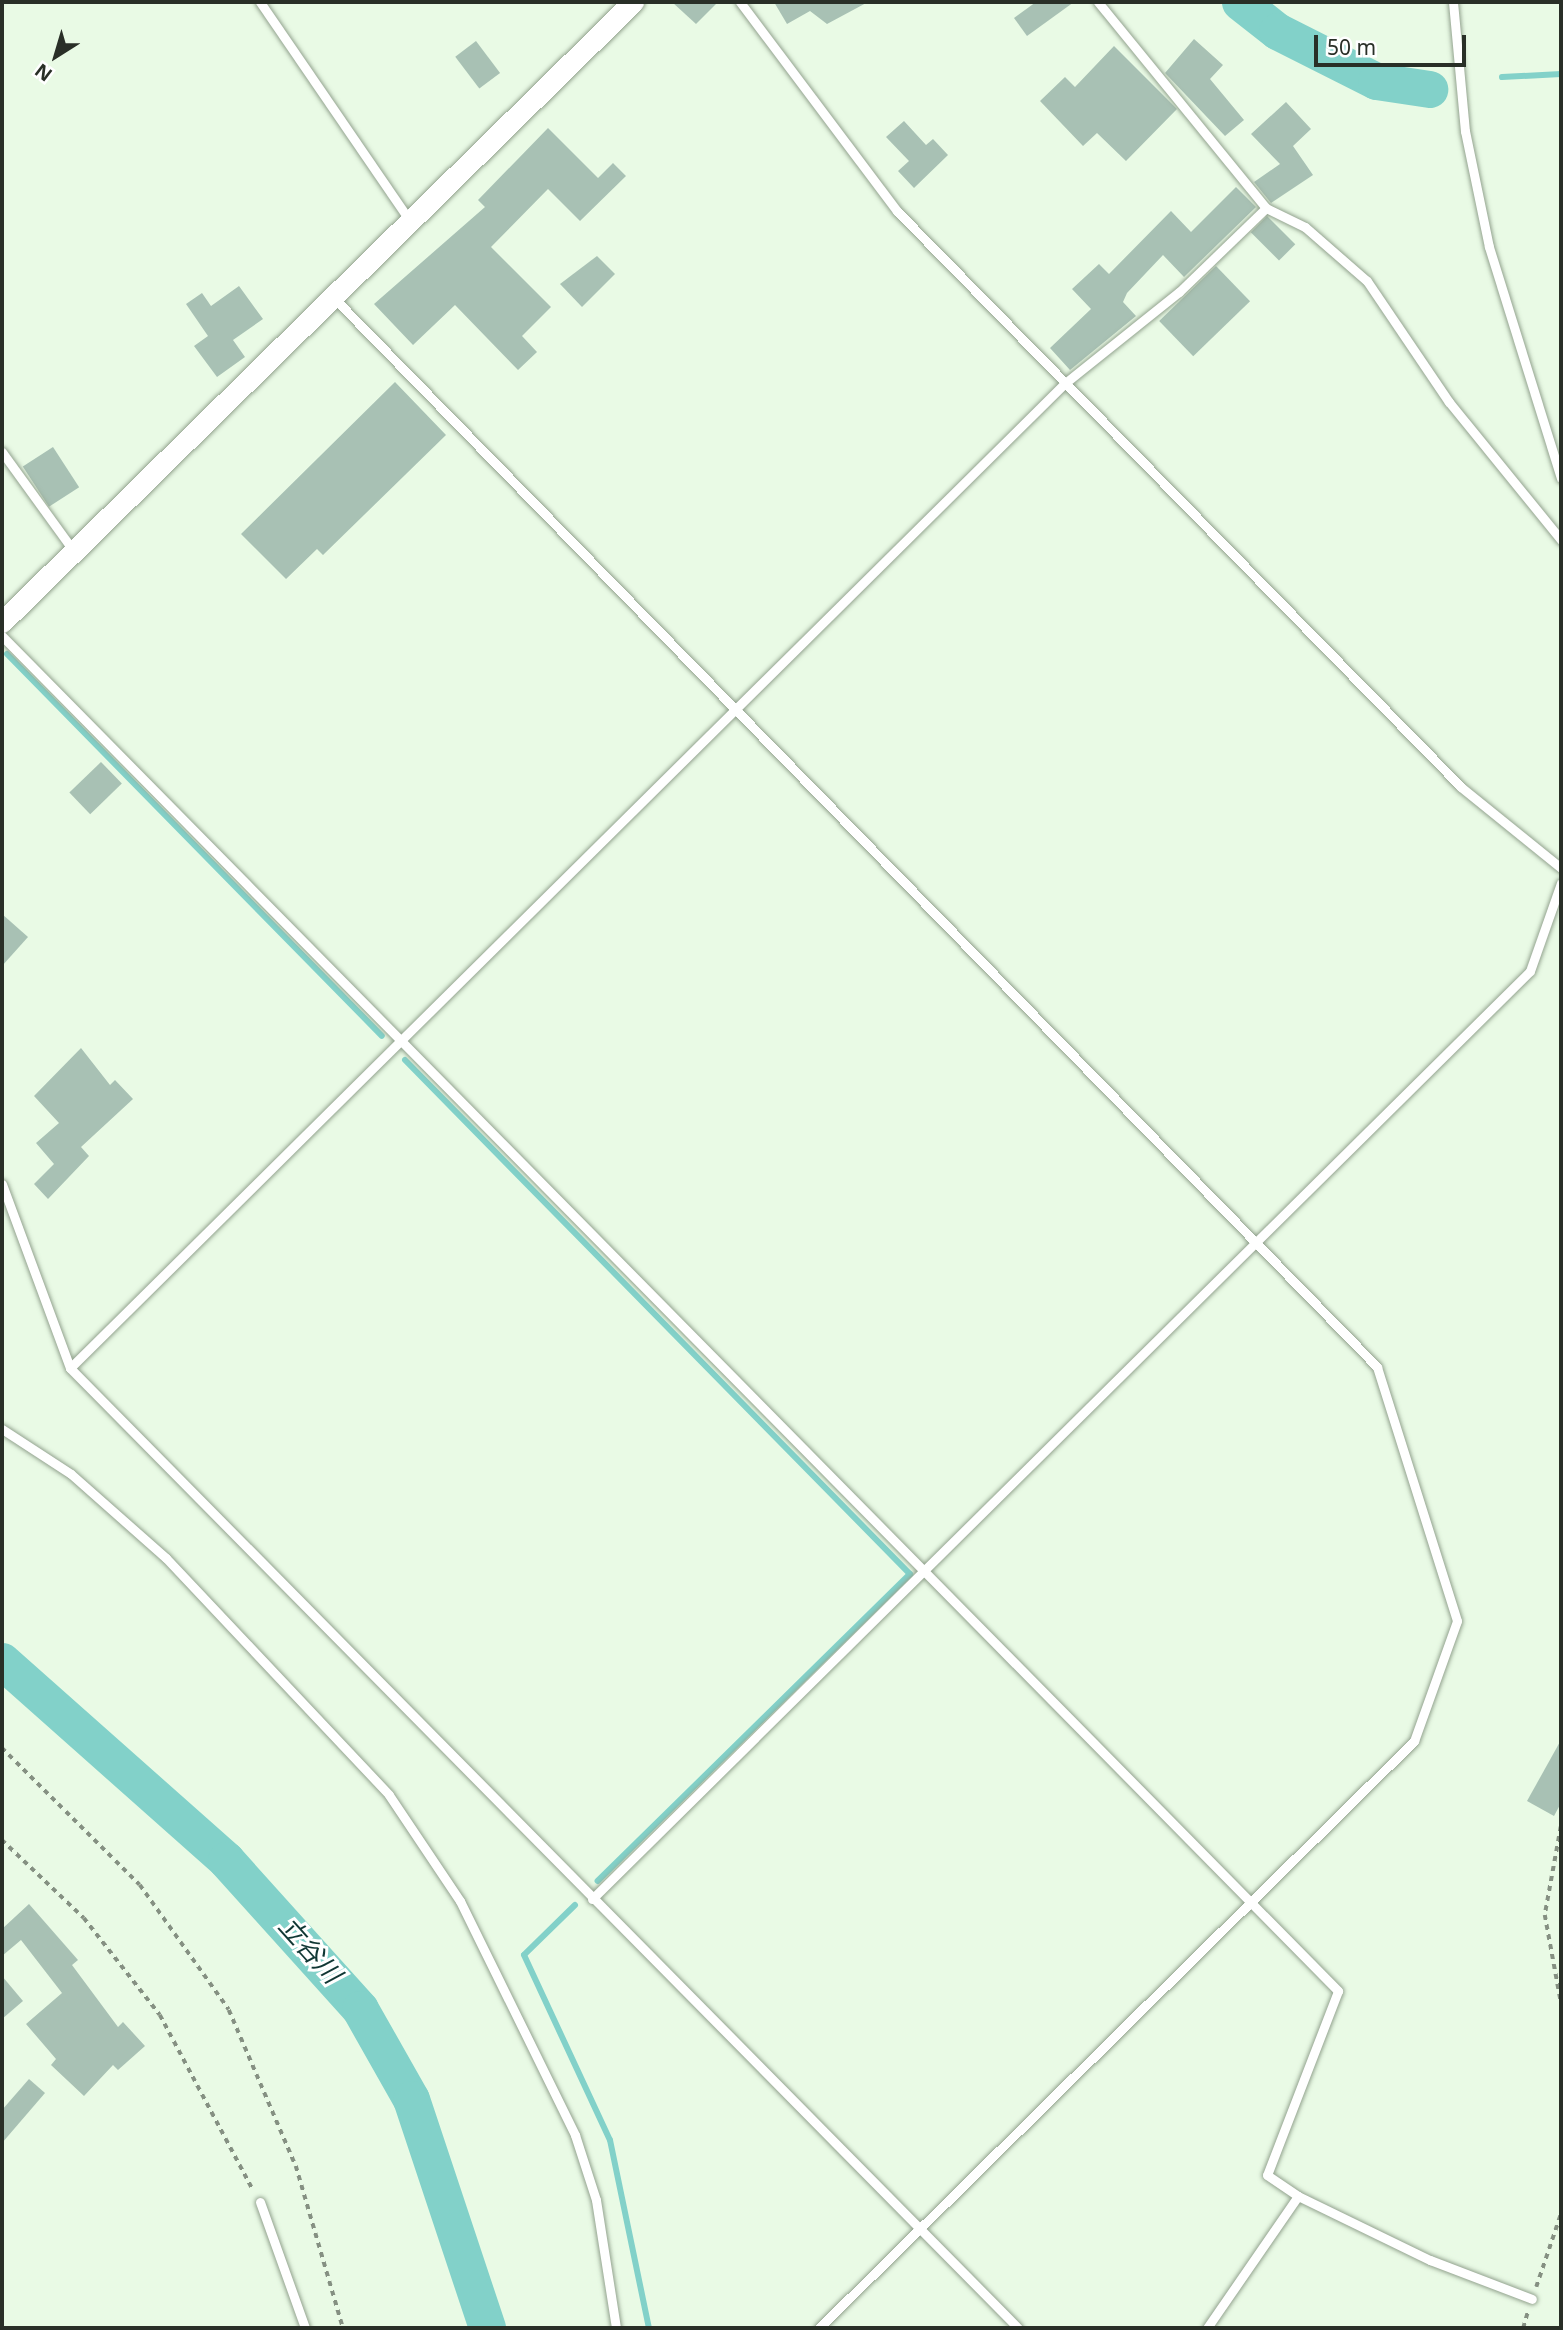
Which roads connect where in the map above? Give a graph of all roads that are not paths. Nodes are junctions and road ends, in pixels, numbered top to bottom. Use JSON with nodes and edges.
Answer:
{"nodes":[{"id":1,"x":260,"y":2,"type":"edge"},
{"id":2,"x":633,"y":2,"type":"edge"},
{"id":3,"x":740,"y":2,"type":"edge"},
{"id":4,"x":1098,"y":2,"type":"edge"},
{"id":5,"x":1454,"y":2,"type":"edge"},
{"id":6,"x":1266,"y":208,"type":"junction"},
{"id":7,"x":409,"y":219,"type":"junction"},
{"id":8,"x":332,"y":296,"type":"junction"},
{"id":9,"x":1064,"y":384,"type":"junction"},
{"id":10,"x":2,"y":452,"type":"edge"},
{"id":11,"x":1561,"y":478,"type":"edge"},
{"id":12,"x":1561,"y":540,"type":"edge"},
{"id":13,"x":73,"y":550,"type":"junction"},
{"id":14,"x":2,"y":622,"type":"edge"},
{"id":15,"x":2,"y":636,"type":"edge"},
{"id":16,"x":735,"y":711,"type":"junction"},
{"id":17,"x":1561,"y":867,"type":"edge"},
{"id":18,"x":1561,"y":883,"type":"edge"},
{"id":19,"x":402,"y":1039,"type":"junction"},
{"id":20,"x":2,"y":1184,"type":"edge"},
{"id":21,"x":1259,"y":1242,"type":"junction"},
{"id":22,"x":70,"y":1368,"type":"junction"},
{"id":23,"x":2,"y":1429,"type":"edge"},
{"id":24,"x":925,"y":1572,"type":"junction"},
{"id":25,"x":592,"y":1899,"type":"junction"},
{"id":26,"x":1252,"y":1903,"type":"junction"},
{"id":27,"x":1298,"y":2196,"type":"junction"},
{"id":28,"x":260,"y":2202,"type":"road end"},
{"id":29,"x":918,"y":2229,"type":"junction"},
{"id":30,"x":1532,"y":2299,"type":"road end"},
{"id":31,"x":305,"y":2328,"type":"edge"},
{"id":32,"x":616,"y":2328,"type":"edge"},
{"id":33,"x":819,"y":2328,"type":"edge"},
{"id":34,"x":1018,"y":2328,"type":"edge"},
{"id":35,"x":1207,"y":2328,"type":"edge"}],
"edges":[{"from":1,"to":7,"type":"lane"},
{"from":2,"to":7,"type":"street"},
{"from":3,"to":9,"type":"lane"},
{"from":4,"to":6,"type":"lane"},
{"from":5,"to":11,"type":"lane"},
{"from":6,"to":9,"type":"lane"},
{"from":6,"to":12,"type":"lane"},
{"from":7,"to":8,"type":"street"},
{"from":8,"to":13,"type":"street"},
{"from":8,"to":16,"type":"lane"},
{"from":9,"to":16,"type":"lane"},
{"from":9,"to":17,"type":"lane"},
{"from":10,"to":13,"type":"lane"},
{"from":13,"to":14,"type":"street"},
{"from":15,"to":19,"type":"lane"},
{"from":16,"to":19,"type":"lane"},
{"from":16,"to":21,"type":"lane"},
{"from":18,"to":21,"type":"lane"},
{"from":19,"to":22,"type":"lane"},
{"from":19,"to":24,"type":"lane"},
{"from":20,"to":22,"type":"lane"},
{"from":21,"to":24,"type":"lane"},
{"from":21,"to":26,"type":"lane"},
{"from":22,"to":25,"type":"lane"},
{"from":23,"to":32,"type":"lane"},
{"from":24,"to":25,"type":"lane"},
{"from":24,"to":26,"type":"lane"},
{"from":25,"to":29,"type":"lane"},
{"from":26,"to":27,"type":"lane"},
{"from":26,"to":29,"type":"lane"},
{"from":27,"to":30,"type":"lane"},
{"from":27,"to":35,"type":"lane"},
{"from":28,"to":31,"type":"lane"},
{"from":29,"to":33,"type":"lane"},
{"from":29,"to":34,"type":"lane"}]}
